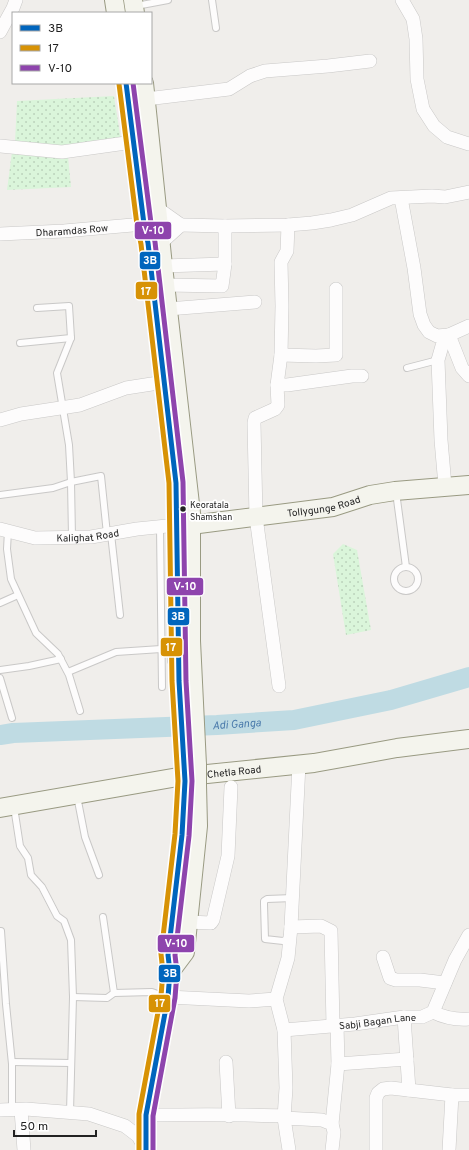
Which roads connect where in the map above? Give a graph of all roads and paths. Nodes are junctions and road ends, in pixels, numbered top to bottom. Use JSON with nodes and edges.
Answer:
{"nodes":[{"id":1,"x":16,"y":0,"type":"edge"},
{"id":2,"x":114,"y":0,"type":"edge"},
{"id":3,"x":168,"y":0,"type":"edge"},
{"id":4,"x":212,"y":0,"type":"edge"},
{"id":5,"x":402,"y":0,"type":"edge"},
{"id":6,"x":134,"y":6,"type":"edge"},
{"id":7,"x":116,"y":12,"type":"edge"},
{"id":8,"x":216,"y":28,"type":"dead end"},
{"id":9,"x":0,"y":32,"type":"edge"},
{"id":10,"x":370,"y":61,"type":"dead end"},
{"id":11,"x":127,"y":84,"type":"edge"},
{"id":12,"x":139,"y":94,"type":"edge"},
{"id":13,"x":133,"y":142,"type":"junction"},
{"id":14,"x":469,"y":145,"type":"edge"},
{"id":15,"x":0,"y":146,"type":"edge"},
{"id":16,"x":469,"y":192,"type":"edge"},
{"id":17,"x":401,"y":198,"type":"junction"},
{"id":18,"x":148,"y":213,"type":"junction"},
{"id":19,"x":181,"y":225,"type":"junction"},
{"id":20,"x":288,"y":225,"type":"junction"},
{"id":21,"x":225,"y":226,"type":"junction"},
{"id":22,"x":0,"y":234,"type":"edge"},
{"id":23,"x":154,"y":243,"type":"junction"},
{"id":24,"x":226,"y":264,"type":"junction"},
{"id":25,"x":163,"y":266,"type":"junction"},
{"id":26,"x":166,"y":285,"type":"junction"},
{"id":27,"x":336,"y":289,"type":"dead end"},
{"id":28,"x":255,"y":302,"type":"dead end"},
{"id":29,"x":37,"y":308,"type":"dead end"},
{"id":30,"x":168,"y":309,"type":"junction"},
{"id":31,"x":469,"y":326,"type":"edge"},
{"id":32,"x":449,"y":334,"type":"junction"},
{"id":33,"x":71,"y":338,"type":"junction"},
{"id":34,"x":20,"y":343,"type":"dead end"},
{"id":35,"x":281,"y":356,"type":"junction"},
{"id":36,"x":438,"y":360,"type":"junction"},
{"id":37,"x":406,"y":368,"type":"dead end"},
{"id":38,"x":362,"y":376,"type":"dead end"},
{"id":39,"x":469,"y":376,"type":"edge"},
{"id":40,"x":170,"y":382,"type":"junction"},
{"id":41,"x":277,"y":385,"type":"junction"},
{"id":42,"x":63,"y":408,"type":"junction"},
{"id":43,"x":0,"y":420,"type":"edge"},
{"id":44,"x":71,"y":482,"type":"junction"},
{"id":45,"x":469,"y":485,"type":"edge"},
{"id":46,"x":445,"y":486,"type":"junction"},
{"id":47,"x":395,"y":491,"type":"junction"},
{"id":48,"x":0,"y":495,"type":"edge"},
{"id":49,"x":256,"y":517,"type":"junction"},
{"id":50,"x":176,"y":526,"type":"junction"},
{"id":51,"x":4,"y":530,"type":"edge"},
{"id":52,"x":109,"y":534,"type":"junction"},
{"id":53,"x":72,"y":537,"type":"junction"},
{"id":54,"x":406,"y":567,"type":"junction"},
{"id":55,"x":18,"y":595,"type":"junction"},
{"id":56,"x":0,"y":603,"type":"edge"},
{"id":57,"x":120,"y":615,"type":"dead end"},
{"id":58,"x":162,"y":650,"type":"junction"},
{"id":59,"x":61,"y":659,"type":"junction"},
{"id":60,"x":0,"y":670,"type":"edge"},
{"id":61,"x":68,"y":672,"type":"junction"},
{"id":62,"x":0,"y":678,"type":"edge"},
{"id":63,"x":186,"y":683,"type":"junction"},
{"id":64,"x":162,"y":686,"type":"dead end"},
{"id":65,"x":279,"y":686,"type":"dead end"},
{"id":66,"x":80,"y":711,"type":"dead end"},
{"id":67,"x":12,"y":718,"type":"dead end"},
{"id":68,"x":469,"y":738,"type":"edge"},
{"id":69,"x":299,"y":764,"type":"junction"},
{"id":70,"x":187,"y":783,"type":"junction"},
{"id":71,"x":231,"y":788,"type":"dead end"},
{"id":72,"x":77,"y":795,"type":"junction"},
{"id":73,"x":7,"y":807,"type":"edge"},
{"id":74,"x":99,"y":875,"type":"dead end"},
{"id":75,"x":291,"y":898,"type":"junction"},
{"id":76,"x":104,"y":917,"type":"dead end"},
{"id":77,"x":188,"y":922,"type":"junction"},
{"id":78,"x":291,"y":927,"type":"junction"},
{"id":79,"x":0,"y":931,"type":"edge"},
{"id":80,"x":469,"y":936,"type":"edge"},
{"id":81,"x":383,"y":957,"type":"dead end"},
{"id":82,"x":169,"y":963,"type":"junction"},
{"id":83,"x":445,"y":983,"type":"junction"},
{"id":84,"x":114,"y":993,"type":"junction"},
{"id":85,"x":73,"y":997,"type":"junction"},
{"id":86,"x":168,"y":997,"type":"junction"},
{"id":87,"x":276,"y":999,"type":"junction"},
{"id":88,"x":433,"y":1012,"type":"junction"},
{"id":89,"x":404,"y":1017,"type":"junction"},
{"id":90,"x":469,"y":1019,"type":"edge"},
{"id":91,"x":335,"y":1025,"type":"junction"},
{"id":92,"x":284,"y":1030,"type":"junction"},
{"id":93,"x":407,"y":1059,"type":"junction"},
{"id":94,"x":12,"y":1062,"type":"junction"},
{"id":95,"x":226,"y":1062,"type":"dead end"},
{"id":96,"x":71,"y":1063,"type":"junction"},
{"id":97,"x":338,"y":1064,"type":"junction"},
{"id":98,"x":409,"y":1090,"type":"junction"},
{"id":99,"x":452,"y":1095,"type":"junction"},
{"id":100,"x":469,"y":1095,"type":"edge"},
{"id":101,"x":11,"y":1110,"type":"edge"},
{"id":102,"x":70,"y":1112,"type":"junction"},
{"id":103,"x":146,"y":1115,"type":"junction"},
{"id":104,"x":229,"y":1116,"type":"junction"},
{"id":105,"x":284,"y":1117,"type":"junction"},
{"id":106,"x":332,"y":1124,"type":"junction"},
{"id":107,"x":24,"y":1150,"type":"edge"},
{"id":108,"x":146,"y":1150,"type":"edge"},
{"id":109,"x":289,"y":1150,"type":"edge"},
{"id":110,"x":332,"y":1150,"type":"edge"},
{"id":111,"x":376,"y":1150,"type":"edge"},
{"id":112,"x":449,"y":1150,"type":"edge"}],
"edges":[{"from":1,"to":9,"type":"street"},
{"from":2,"to":7,"type":"main road"},
{"from":3,"to":6,"type":"lane"},
{"from":4,"to":8,"type":"lane"},
{"from":5,"to":14,"type":"street"},
{"from":10,"to":12,"type":"street"},
{"from":11,"to":12,"type":"main road"},
{"from":12,"to":13,"type":"main road"},
{"from":12,"to":18,"type":"main road"},
{"from":13,"to":15,"type":"street"},
{"from":13,"to":18,"type":"main road"},
{"from":16,"to":17,"type":"street"},
{"from":17,"to":20,"type":"street"},
{"from":17,"to":32,"type":"street"},
{"from":18,"to":19,"type":"street"},
{"from":18,"to":22,"type":"street","name":"Dharamdas Row"},
{"from":18,"to":23,"type":"main road"},
{"from":19,"to":21,"type":"street"},
{"from":19,"to":23,"type":"street"},
{"from":20,"to":21,"type":"street"},
{"from":20,"to":35,"type":"street"},
{"from":21,"to":24,"type":"street"},
{"from":23,"to":25,"type":"main road"},
{"from":23,"to":40,"type":"main road"},
{"from":24,"to":25,"type":"street"},
{"from":24,"to":26,"type":"street"},
{"from":25,"to":26,"type":"main road"},
{"from":26,"to":30,"type":"main road"},
{"from":27,"to":35,"type":"street"},
{"from":28,"to":30,"type":"street"},
{"from":29,"to":33,"type":"lane"},
{"from":30,"to":40,"type":"main road"},
{"from":31,"to":32,"type":"street"},
{"from":32,"to":36,"type":"street"},
{"from":32,"to":39,"type":"street"},
{"from":33,"to":34,"type":"lane"},
{"from":33,"to":42,"type":"lane"},
{"from":35,"to":41,"type":"street"},
{"from":36,"to":37,"type":"lane"},
{"from":36,"to":46,"type":"street"},
{"from":38,"to":41,"type":"street"},
{"from":40,"to":42,"type":"street"},
{"from":40,"to":50,"type":"main road"},
{"from":41,"to":49,"type":"street"},
{"from":42,"to":43,"type":"street"},
{"from":42,"to":44,"type":"lane"},
{"from":44,"to":48,"type":"lane"},
{"from":44,"to":52,"type":"lane"},
{"from":44,"to":53,"type":"lane"},
{"from":45,"to":46,"type":"main road","name":"Tollygunge Road"},
{"from":46,"to":47,"type":"main road","name":"Tollygunge Road"},
{"from":47,"to":49,"type":"main road","name":"Tollygunge Road"},
{"from":47,"to":54,"type":"lane"},
{"from":49,"to":50,"type":"main road","name":"Tollygunge Road"},
{"from":49,"to":65,"type":"street"},
{"from":50,"to":52,"type":"street","name":"Kalighat Road"},
{"from":50,"to":58,"type":"lane"},
{"from":50,"to":63,"type":"main road"},
{"from":50,"to":63,"type":"main road"},
{"from":51,"to":53,"type":"street","name":"Kalighat Road"},
{"from":51,"to":55,"type":"lane"},
{"from":52,"to":53,"type":"street","name":"Kalighat Road"},
{"from":52,"to":57,"type":"lane"},
{"from":54,"to":54,"type":"lane"},
{"from":55,"to":56,"type":"lane"},
{"from":55,"to":59,"type":"lane"},
{"from":58,"to":61,"type":"lane"},
{"from":58,"to":64,"type":"lane"},
{"from":58,"to":70,"type":"lane"},
{"from":59,"to":60,"type":"lane"},
{"from":59,"to":61,"type":"lane"},
{"from":61,"to":66,"type":"lane"},
{"from":62,"to":67,"type":"lane"},
{"from":63,"to":70,"type":"main road","bridge":true},
{"from":68,"to":69,"type":"main road","name":"Chetla Road"},
{"from":69,"to":70,"type":"main road","name":"Chetla Road"},
{"from":69,"to":75,"type":"street"},
{"from":70,"to":72,"type":"main road","name":"Chetla Road"},
{"from":70,"to":77,"type":"main road"},
{"from":70,"to":82,"type":"main road"},
{"from":71,"to":77,"type":"street"},
{"from":72,"to":73,"type":"main road","name":"Chetla Road"},
{"from":72,"to":74,"type":"lane"},
{"from":73,"to":85,"type":"lane"},
{"from":75,"to":75,"type":"lane"},
{"from":75,"to":78,"type":"street"},
{"from":76,"to":84,"type":"lane"},
{"from":77,"to":82,"type":"main road"},
{"from":78,"to":87,"type":"street"},
{"from":78,"to":91,"type":"street"},
{"from":79,"to":94,"type":"lane"},
{"from":80,"to":83,"type":"street"},
{"from":81,"to":83,"type":"street"},
{"from":82,"to":86,"type":"main road"},
{"from":83,"to":88,"type":"street"},
{"from":84,"to":85,"type":"lane"},
{"from":84,"to":86,"type":"lane"},
{"from":85,"to":96,"type":"lane"},
{"from":86,"to":87,"type":"street"},
{"from":86,"to":103,"type":"main road"},
{"from":87,"to":92,"type":"street"},
{"from":88,"to":89,"type":"street","name":"Sabji Bagan Lane"},
{"from":88,"to":90,"type":"street"},
{"from":89,"to":91,"type":"street","name":"Sabji Bagan Lane"},
{"from":89,"to":93,"type":"street"},
{"from":91,"to":92,"type":"street","name":"Sabji Bagan Lane"},
{"from":91,"to":97,"type":"street"},
{"from":92,"to":105,"type":"street"},
{"from":93,"to":97,"type":"street"},
{"from":93,"to":98,"type":"street"},
{"from":94,"to":96,"type":"lane"},
{"from":94,"to":101,"type":"lane"},
{"from":95,"to":104,"type":"street"},
{"from":96,"to":102,"type":"lane"},
{"from":97,"to":106,"type":"street"},
{"from":98,"to":99,"type":"street"},
{"from":98,"to":111,"type":"street"},
{"from":99,"to":100,"type":"street"},
{"from":99,"to":112,"type":"street"},
{"from":101,"to":102,"type":"street"},
{"from":101,"to":107,"type":"street"},
{"from":102,"to":108,"type":"street"},
{"from":103,"to":104,"type":"street"},
{"from":103,"to":108,"type":"main road"},
{"from":104,"to":105,"type":"street"},
{"from":105,"to":106,"type":"street"},
{"from":105,"to":109,"type":"street"},
{"from":106,"to":110,"type":"street"}]}
